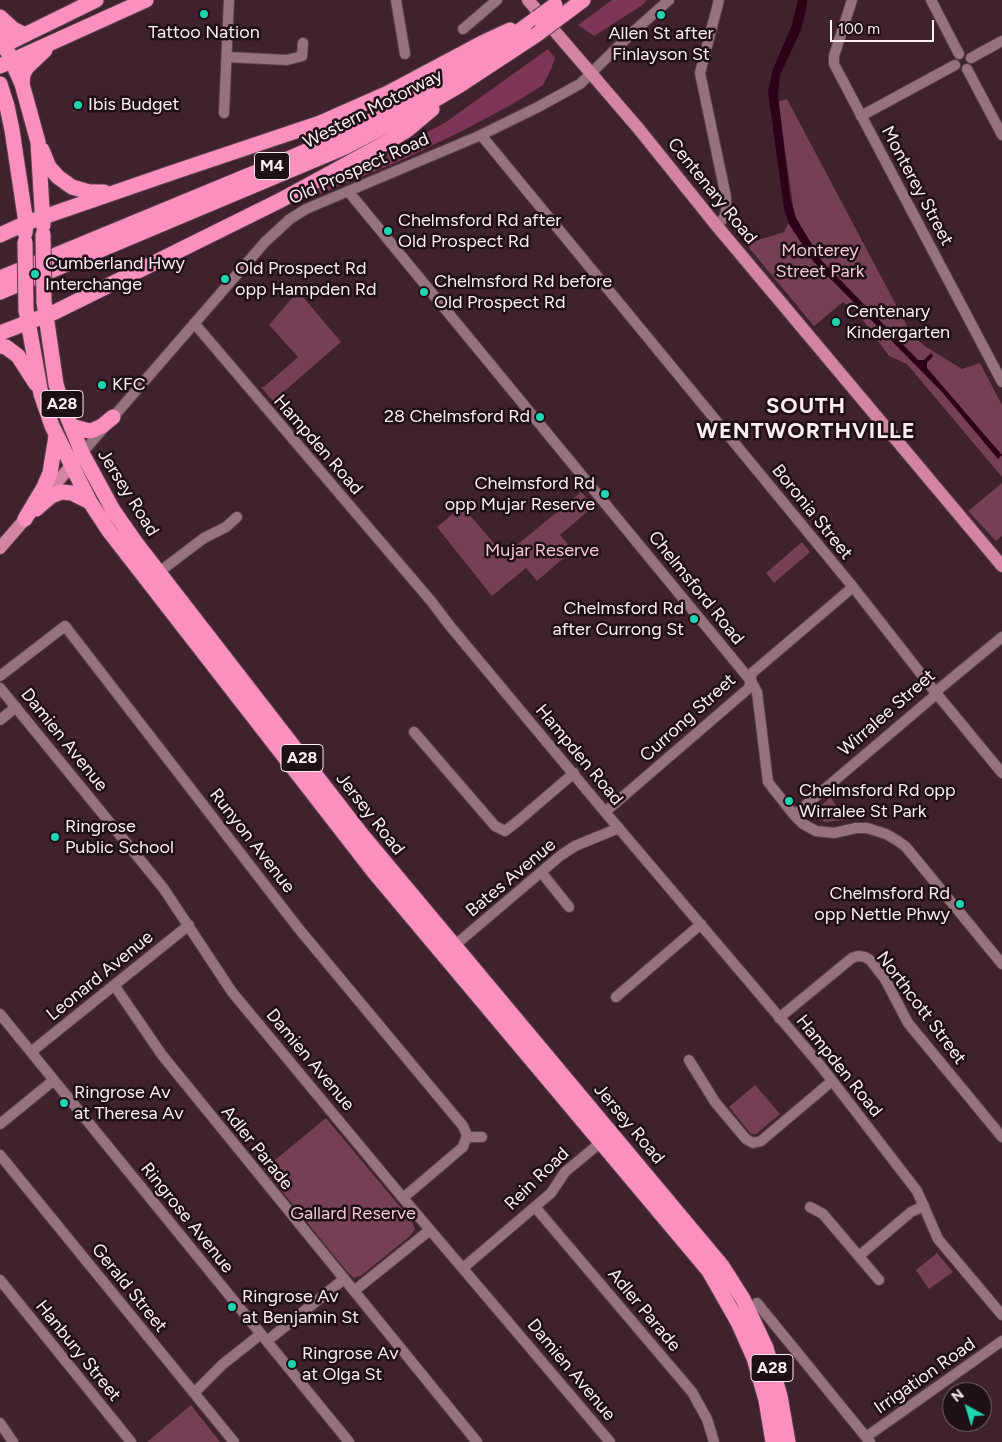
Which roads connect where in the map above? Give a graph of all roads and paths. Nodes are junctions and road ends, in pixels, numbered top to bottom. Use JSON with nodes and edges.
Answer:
{"nodes":[{"id":1,"x":96,"y":0,"type":"edge"},
{"id":2,"x":146,"y":0,"type":"edge"},
{"id":3,"x":229,"y":0,"type":"edge"},
{"id":4,"x":396,"y":0,"type":"edge"},
{"id":5,"x":497,"y":0,"type":"edge"},
{"id":6,"x":528,"y":0,"type":"edge"},
{"id":7,"x":582,"y":0,"type":"edge"},
{"id":8,"x":669,"y":0,"type":"edge"},
{"id":9,"x":720,"y":0,"type":"edge"},
{"id":10,"x":852,"y":0,"type":"edge"},
{"id":11,"x":931,"y":0,"type":"edge"},
{"id":12,"x":560,"y":7,"type":"edge"},
{"id":13,"x":0,"y":17,"type":"edge"},
{"id":14,"x":532,"y":25,"type":"junction"},
{"id":15,"x":463,"y":29,"type":"dead end"},
{"id":16,"x":25,"y":36,"type":"junction"},
{"id":17,"x":56,"y":41,"type":"junction"},
{"id":18,"x":1002,"y":41,"type":"edge"},
{"id":19,"x":2,"y":42,"type":"edge"},
{"id":20,"x":303,"y":43,"type":"dead end"},
{"id":21,"x":405,"y":54,"type":"dead end"},
{"id":22,"x":959,"y":54,"type":"junction"},
{"id":23,"x":227,"y":57,"type":"junction"},
{"id":24,"x":971,"y":58,"type":"junction"},
{"id":25,"x":6,"y":64,"type":"edge"},
{"id":26,"x":956,"y":65,"type":"junction"},
{"id":27,"x":967,"y":69,"type":"junction"},
{"id":28,"x":590,"y":73,"type":"junction"},
{"id":29,"x":0,"y":84,"type":"edge"},
{"id":30,"x":22,"y":84,"type":"junction"},
{"id":31,"x":460,"y":85,"type":"junction"},
{"id":32,"x":0,"y":106,"type":"edge"},
{"id":33,"x":224,"y":113,"type":"dead end"},
{"id":34,"x":861,"y":116,"type":"junction"},
{"id":35,"x":12,"y":130,"type":"junction"},
{"id":36,"x":481,"y":135,"type":"junction"},
{"id":37,"x":1002,"y":135,"type":"edge"},
{"id":38,"x":38,"y":142,"type":"junction"},
{"id":39,"x":140,"y":184,"type":"junction"},
{"id":40,"x":348,"y":191,"type":"junction"},
{"id":41,"x":42,"y":217,"type":"junction"},
{"id":42,"x":26,"y":223,"type":"junction"},
{"id":43,"x":716,"y":225,"type":"junction"},
{"id":44,"x":0,"y":235,"type":"edge"},
{"id":45,"x":0,"y":278,"type":"edge"},
{"id":46,"x":0,"y":292,"type":"edge"},
{"id":47,"x":45,"y":309,"type":"junction"},
{"id":48,"x":27,"y":316,"type":"junction"},
{"id":49,"x":194,"y":323,"type":"junction"},
{"id":50,"x":0,"y":333,"type":"edge"},
{"id":51,"x":0,"y":346,"type":"edge"},
{"id":52,"x":1002,"y":382,"type":"edge"},
{"id":53,"x":41,"y":394,"type":"junction"},
{"id":54,"x":112,"y":417,"type":"junction"},
{"id":55,"x":70,"y":426,"type":"junction"},
{"id":56,"x":56,"y":434,"type":"junction"},
{"id":57,"x":82,"y":453,"type":"junction"},
{"id":58,"x":71,"y":465,"type":"junction"},
{"id":59,"x":90,"y":502,"type":"junction"},
{"id":60,"x":237,"y":517,"type":"dead end"},
{"id":61,"x":24,"y":519,"type":"junction"},
{"id":62,"x":0,"y":548,"type":"edge"},
{"id":63,"x":1002,"y":566,"type":"edge"},
{"id":64,"x":153,"y":577,"type":"junction"},
{"id":65,"x":853,"y":587,"type":"junction"},
{"id":66,"x":1002,"y":637,"type":"edge"},
{"id":67,"x":0,"y":676,"type":"edge"},
{"id":68,"x":751,"y":681,"type":"junction"},
{"id":69,"x":0,"y":688,"type":"edge"},
{"id":70,"x":936,"y":693,"type":"junction"},
{"id":71,"x":16,"y":707,"type":"junction"},
{"id":72,"x":0,"y":720,"type":"edge"},
{"id":73,"x":414,"y":732,"type":"dead end"},
{"id":74,"x":574,"y":773,"type":"junction"},
{"id":75,"x":1002,"y":773,"type":"edge"},
{"id":76,"x":605,"y":812,"type":"junction"},
{"id":77,"x":794,"y":815,"type":"junction"},
{"id":78,"x":619,"y":828,"type":"junction"},
{"id":79,"x":541,"y":872,"type":"junction"},
{"id":80,"x":569,"y":907,"type":"dead end"},
{"id":81,"x":701,"y":924,"type":"junction"},
{"id":82,"x":189,"y":925,"type":"junction"},
{"id":83,"x":454,"y":946,"type":"junction"},
{"id":84,"x":1002,"y":964,"type":"edge"},
{"id":85,"x":114,"y":985,"type":"junction"},
{"id":86,"x":616,"y":997,"type":"dead end"},
{"id":87,"x":0,"y":1014,"type":"edge"},
{"id":88,"x":779,"y":1018,"type":"junction"},
{"id":89,"x":31,"y":1052,"type":"junction"},
{"id":90,"x":690,"y":1060,"type":"dead end"},
{"id":91,"x":54,"y":1080,"type":"junction"},
{"id":92,"x":832,"y":1081,"type":"junction"},
{"id":93,"x":0,"y":1124,"type":"edge"},
{"id":94,"x":467,"y":1137,"type":"junction"},
{"id":95,"x":482,"y":1137,"type":"dead end"},
{"id":96,"x":606,"y":1137,"type":"junction"},
{"id":97,"x":1002,"y":1137,"type":"edge"},
{"id":98,"x":0,"y":1155,"type":"edge"},
{"id":99,"x":403,"y":1198,"type":"junction"},
{"id":100,"x":535,"y":1207,"type":"junction"},
{"id":101,"x":810,"y":1207,"type":"dead end"},
{"id":102,"x":930,"y":1212,"type":"junction"},
{"id":103,"x":430,"y":1230,"type":"junction"},
{"id":104,"x":859,"y":1256,"type":"junction"},
{"id":105,"x":463,"y":1268,"type":"junction"},
{"id":106,"x":0,"y":1280,"type":"edge"},
{"id":107,"x":344,"y":1280,"type":"junction"},
{"id":108,"x":879,"y":1280,"type":"dead end"},
{"id":109,"x":354,"y":1292,"type":"junction"},
{"id":110,"x":757,"y":1302,"type":"dead end"},
{"id":111,"x":1002,"y":1315,"type":"edge"},
{"id":112,"x":264,"y":1338,"type":"junction"},
{"id":113,"x":1002,"y":1341,"type":"edge"},
{"id":114,"x":194,"y":1393,"type":"junction"},
{"id":115,"x":0,"y":1423,"type":"edge"},
{"id":116,"x":868,"y":1439,"type":"edge"},
{"id":117,"x":14,"y":1442,"type":"edge"},
{"id":118,"x":131,"y":1442,"type":"edge"},
{"id":119,"x":234,"y":1442,"type":"edge"},
{"id":120,"x":349,"y":1442,"type":"edge"},
{"id":121,"x":477,"y":1442,"type":"edge"},
{"id":122,"x":610,"y":1442,"type":"edge"},
{"id":123,"x":714,"y":1442,"type":"edge"},
{"id":124,"x":772,"y":1442,"type":"edge"},
{"id":125,"x":788,"y":1442,"type":"edge"}],
"edges":[{"from":1,"to":16,"type":"highway"},
{"from":2,"to":17,"type":"highway"},
{"from":3,"to":23,"type":"street"},
{"from":4,"to":21,"type":"street"},
{"from":5,"to":15,"type":"street"},
{"from":6,"to":28,"type":"main road","name":"Centenary Road"},
{"from":7,"to":12,"type":"highway","name":"Western Motorway","number":"M4"},
{"from":8,"to":28,"type":"street","name":"Old Prospect Road"},
{"from":9,"to":43,"type":"street"},
{"from":10,"to":34,"type":"street","name":"Monterey Street"},
{"from":11,"to":22,"type":"street"},
{"from":12,"to":14,"type":"highway","name":"Western Motorway","number":"M4","bridge":true},
{"from":13,"to":16,"type":"highway"},
{"from":14,"to":31,"type":"highway","name":"Western Motorway","number":"M4"},
{"from":14,"to":39,"type":"highway"},
{"from":14,"to":45,"type":"highway","name":"Western Motorway","number":"M4"},
{"from":16,"to":19,"type":"highway"},
{"from":17,"to":25,"type":"highway"},
{"from":17,"to":30,"type":"highway"},
{"from":18,"to":24,"type":"street"},
{"from":19,"to":25,"type":"highway","name":"Jersey Road","number":"A28"},
{"from":20,"to":23,"type":"street"},
{"from":22,"to":24,"type":"street"},
{"from":22,"to":26,"type":"street"},
{"from":23,"to":33,"type":"street"},
{"from":24,"to":27,"type":"street"},
{"from":25,"to":30,"type":"highway","name":"Jersey Road","number":"A28"},
{"from":26,"to":27,"type":"street"},
{"from":26,"to":34,"type":"street"},
{"from":27,"to":37,"type":"street"},
{"from":28,"to":36,"type":"street","name":"Old Prospect Road"},
{"from":28,"to":43,"type":"main road","name":"Centenary Road"},
{"from":29,"to":35,"type":"highway","name":"Jersey Road","number":"A28"},
{"from":30,"to":38,"type":"highway","name":"Jersey Road","number":"A28"},
{"from":31,"to":46,"type":"highway","name":"Western Motorway","number":"M4"},
{"from":31,"to":47,"type":"highway"},
{"from":32,"to":35,"type":"highway"},
{"from":34,"to":52,"type":"street","name":"Monterey Street"},
{"from":35,"to":42,"type":"highway","name":"Jersey Road","number":"A28"},
{"from":36,"to":40,"type":"street","name":"Old Prospect Road"},
{"from":36,"to":65,"type":"street","name":"Boronia Street"},
{"from":38,"to":39,"type":"highway"},
{"from":38,"to":41,"type":"highway","name":"Jersey Road","number":"A28"},
{"from":39,"to":41,"type":"highway"},
{"from":40,"to":49,"type":"street","name":"Old Prospect Road"},
{"from":40,"to":68,"type":"street","name":"Chelmsford Road"},
{"from":41,"to":42,"type":"highway"},
{"from":41,"to":47,"type":"highway","name":"Jersey Road","number":"A28","bridge":true},
{"from":42,"to":44,"type":"highway"},
{"from":42,"to":48,"type":"highway","name":"Jersey Road","number":"A28","bridge":true},
{"from":43,"to":63,"type":"main road","name":"Centenary Road"},
{"from":47,"to":48,"type":"highway"},
{"from":47,"to":55,"type":"highway","name":"Jersey Road","number":"A28"},
{"from":48,"to":50,"type":"highway"},
{"from":48,"to":53,"type":"highway","name":"Jersey Road","number":"A28"},
{"from":49,"to":54,"type":"street","name":"Old Prospect Road"},
{"from":49,"to":74,"type":"street","name":"Hampden Road"},
{"from":51,"to":53,"type":"highway"},
{"from":53,"to":56,"type":"highway","name":"Jersey Road","number":"A28"},
{"from":54,"to":55,"type":"highway"},
{"from":54,"to":57,"type":"street","name":"Old Prospect Road"},
{"from":55,"to":57,"type":"highway","name":"Jersey Road","number":"A28"},
{"from":56,"to":58,"type":"highway","name":"Jersey Road","number":"A28"},
{"from":56,"to":61,"type":"highway"},
{"from":57,"to":58,"type":"main road","name":"Old Prospect Road"},
{"from":57,"to":64,"type":"highway","name":"Jersey Road","number":"A28"},
{"from":58,"to":59,"type":"highway","name":"Jersey Road","number":"A28"},
{"from":58,"to":61,"type":"main road","name":"Old Prospect Road"},
{"from":59,"to":61,"type":"highway"},
{"from":59,"to":64,"type":"highway","name":"Jersey Road","number":"A28"},
{"from":60,"to":64,"type":"street"},
{"from":61,"to":62,"type":"main road","name":"Old Prospect Road"},
{"from":64,"to":83,"type":"highway","name":"Jersey Road","number":"A28"},
{"from":64,"to":96,"type":"highway","name":"Jersey Road","number":"A28"},
{"from":65,"to":68,"type":"street","name":"Currong Street"},
{"from":65,"to":70,"type":"street","name":"Boronia Street"},
{"from":66,"to":70,"type":"street","name":"Wirralee Street"},
{"from":67,"to":94,"type":"street","name":"Runyon Avenue"},
{"from":68,"to":76,"type":"street","name":"Currong Street"},
{"from":68,"to":77,"type":"street","name":"Chelmsford Road"},
{"from":69,"to":71,"type":"street","name":"Damien Avenue"},
{"from":70,"to":75,"type":"street","name":"Boronia Street"},
{"from":70,"to":77,"type":"street","name":"Wirralee Street"},
{"from":71,"to":72,"type":"street"},
{"from":71,"to":82,"type":"street","name":"Damien Avenue"},
{"from":73,"to":74,"type":"street"},
{"from":74,"to":76,"type":"street","name":"Hampden Road"},
{"from":76,"to":78,"type":"street","name":"Hampden Road"},
{"from":77,"to":84,"type":"street","name":"Chelmsford Road"},
{"from":78,"to":79,"type":"street","name":"Bates Avenue"},
{"from":78,"to":81,"type":"street","name":"Hampden Road"},
{"from":79,"to":80,"type":"street"},
{"from":79,"to":83,"type":"street","name":"Bates Avenue"},
{"from":81,"to":86,"type":"street"},
{"from":81,"to":88,"type":"street","name":"Hampden Road"},
{"from":82,"to":85,"type":"street","name":"Leonard Avenue"},
{"from":82,"to":99,"type":"street","name":"Damien Avenue"},
{"from":83,"to":96,"type":"highway","name":"Jersey Road","number":"A28"},
{"from":85,"to":89,"type":"street","name":"Leonard Avenue"},
{"from":85,"to":107,"type":"street","name":"Adler Parade"},
{"from":87,"to":89,"type":"street","name":"Ringrose Avenue"},
{"from":88,"to":92,"type":"street","name":"Hampden Road"},
{"from":88,"to":97,"type":"street","name":"Northcott Street"},
{"from":89,"to":91,"type":"street","name":"Ringrose Avenue"},
{"from":90,"to":92,"type":"street"},
{"from":91,"to":93,"type":"street"},
{"from":91,"to":112,"type":"street","name":"Ringrose Avenue"},
{"from":92,"to":102,"type":"street","name":"Hampden Road"},
{"from":94,"to":95,"type":"street"},
{"from":94,"to":99,"type":"street"},
{"from":96,"to":100,"type":"street","name":"Rein Road"},
{"from":96,"to":124,"type":"highway","name":"Jersey Road","number":"A28"},
{"from":96,"to":125,"type":"highway","name":"Jersey Road","number":"A28"},
{"from":98,"to":114,"type":"street","name":"Gerald Street"},
{"from":99,"to":103,"type":"street","name":"Damien Avenue"},
{"from":100,"to":105,"type":"street","name":"Rein Road"},
{"from":100,"to":123,"type":"street","name":"Adler Parade"},
{"from":101,"to":104,"type":"street"},
{"from":102,"to":104,"type":"street"},
{"from":102,"to":111,"type":"street","name":"Hampden Road"},
{"from":103,"to":105,"type":"street","name":"Damien Avenue"},
{"from":103,"to":109,"type":"street"},
{"from":104,"to":108,"type":"street"},
{"from":105,"to":122,"type":"street","name":"Damien Avenue"},
{"from":106,"to":118,"type":"street","name":"Hanbury Street"},
{"from":107,"to":109,"type":"street","name":"Adler Parade"},
{"from":107,"to":112,"type":"street"},
{"from":109,"to":121,"type":"street","name":"Adler Parade"},
{"from":110,"to":116,"type":"street"},
{"from":112,"to":114,"type":"street"},
{"from":112,"to":120,"type":"street","name":"Ringrose Avenue"},
{"from":113,"to":116,"type":"street","name":"Irrigation Road"},
{"from":114,"to":119,"type":"street","name":"Gerald Street"},
{"from":115,"to":117,"type":"street"}]}
